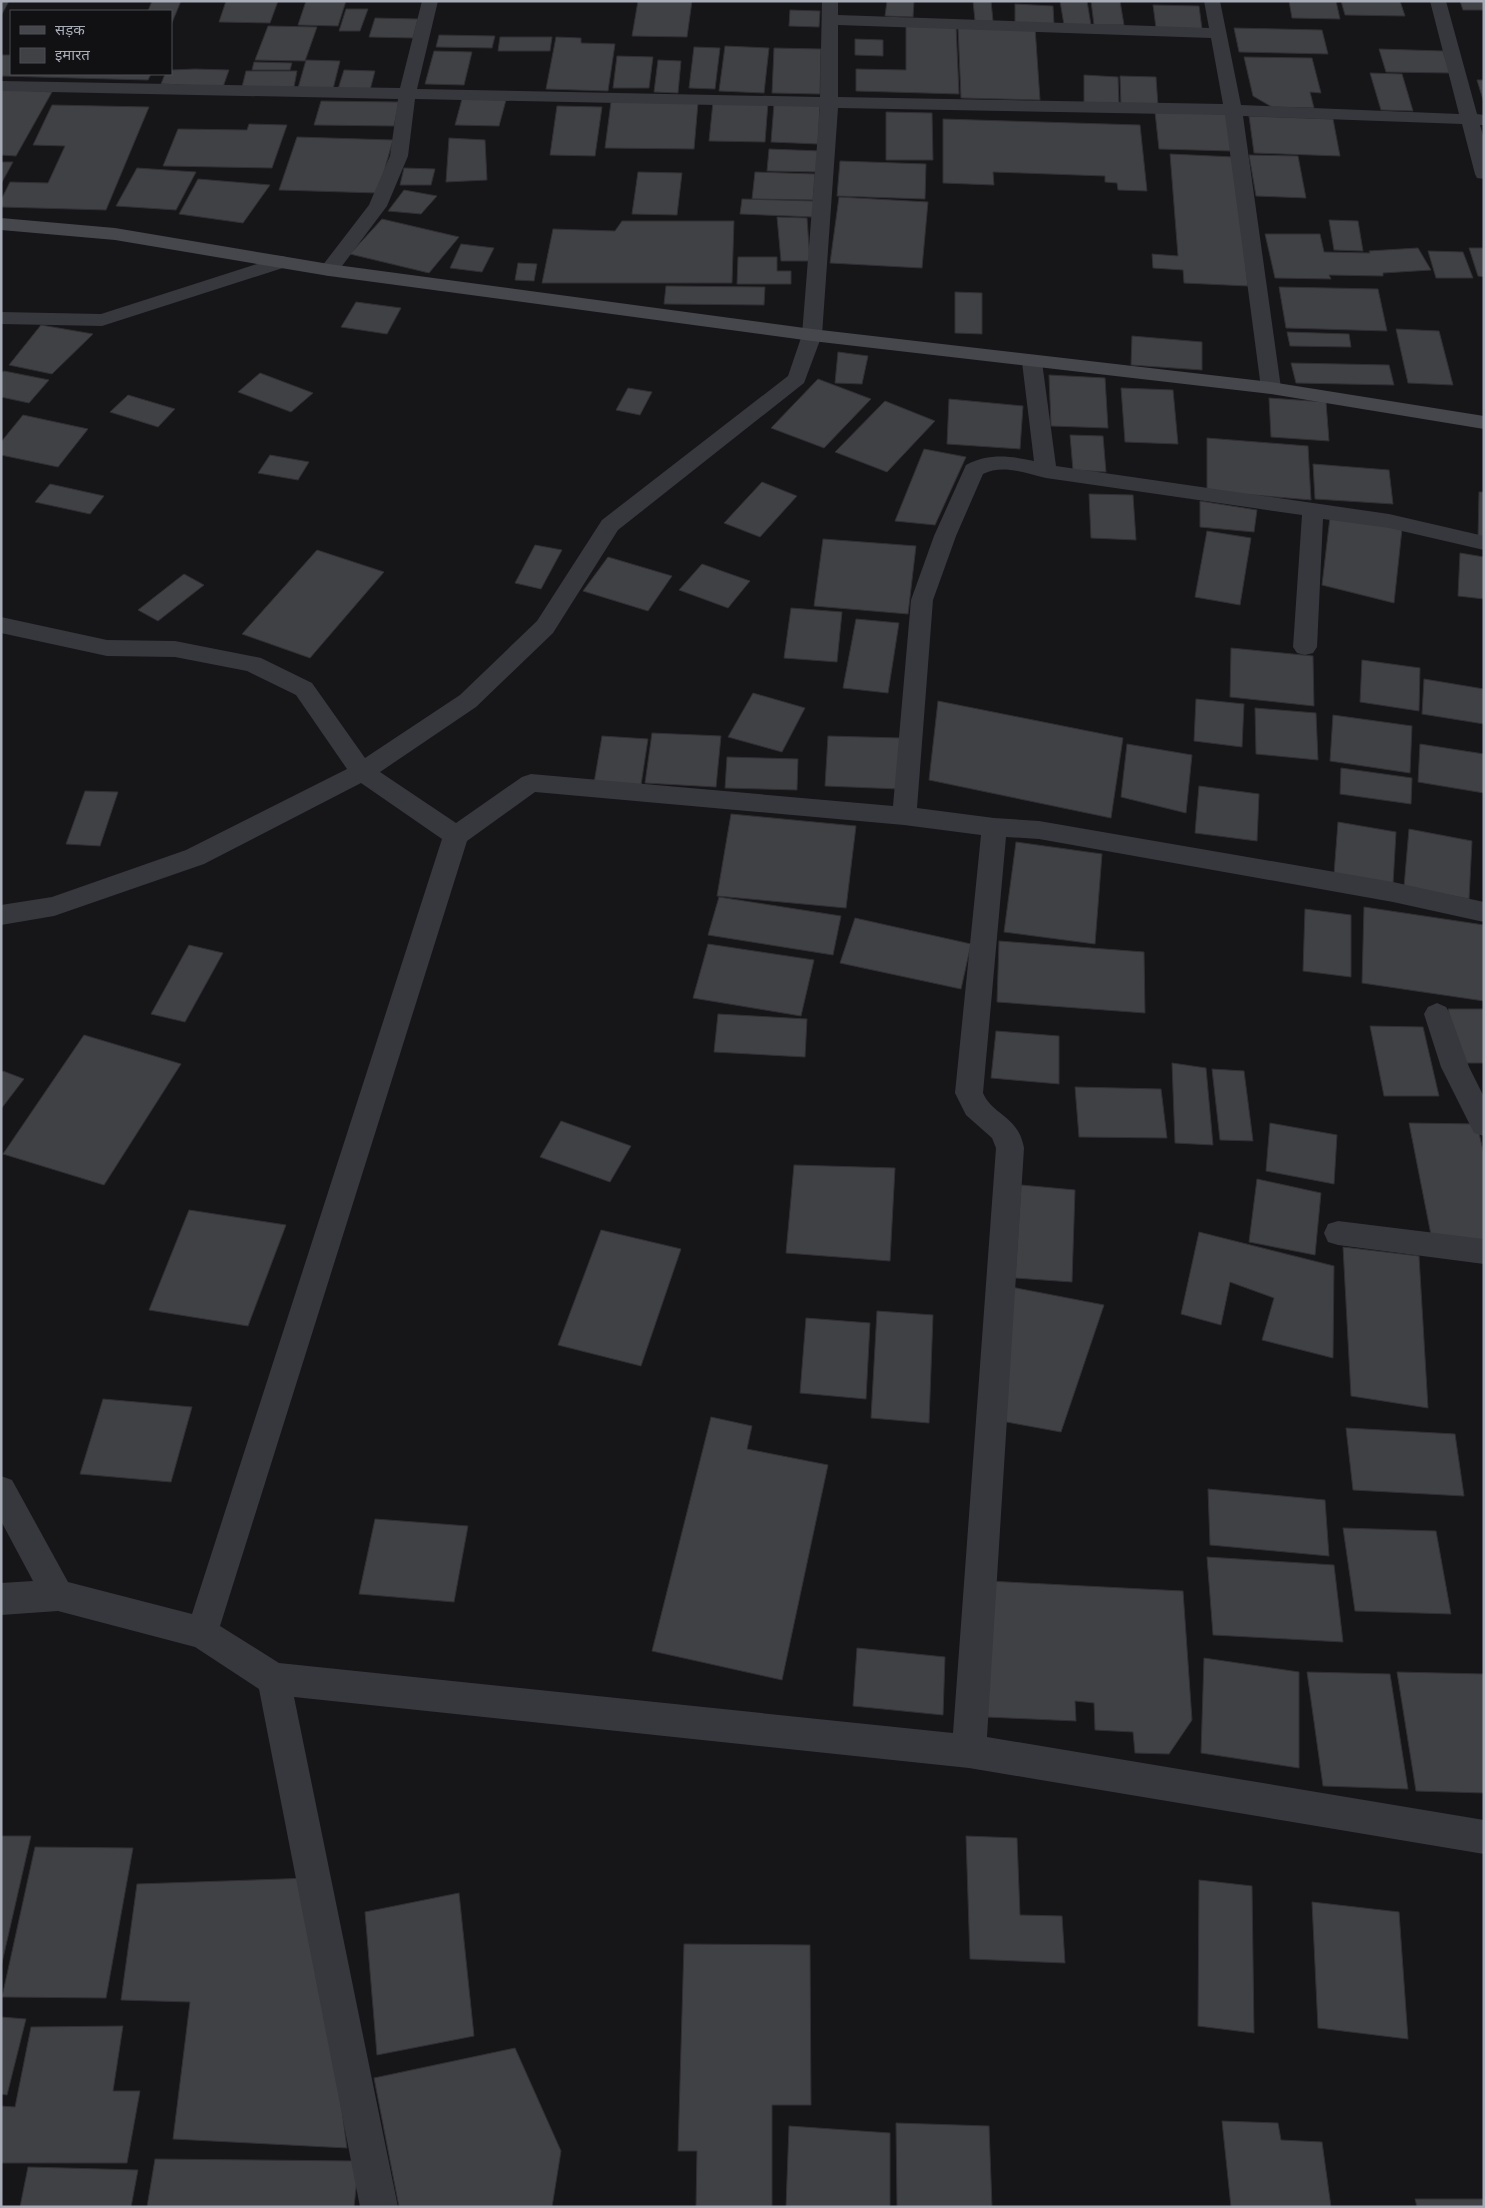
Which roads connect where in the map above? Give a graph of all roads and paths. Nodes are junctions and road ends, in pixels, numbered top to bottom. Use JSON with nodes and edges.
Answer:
{"nodes":[{"id":1,"x":430,"y":1,"type":"edge"},
{"id":2,"x":1212,"y":1,"type":"edge"},
{"id":3,"x":1438,"y":1,"type":"edge"},
{"id":4,"x":830,"y":10,"type":"edge"},
{"id":5,"x":1218,"y":33,"type":"junction"},
{"id":6,"x":1,"y":86,"type":"edge"},
{"id":7,"x":407,"y":95,"type":"junction"},
{"id":8,"x":830,"y":103,"type":"junction"},
{"id":9,"x":1233,"y":110,"type":"junction"},
{"id":10,"x":1476,"y":119,"type":"edge"},
{"id":11,"x":1484,"y":174,"type":"edge"},
{"id":12,"x":1,"y":224,"type":"edge"},
{"id":13,"x":282,"y":262,"type":"junction"},
{"id":14,"x":329,"y":270,"type":"junction"},
{"id":15,"x":1,"y":318,"type":"edge"},
{"id":16,"x":812,"y":335,"type":"junction"},
{"id":17,"x":1032,"y":362,"type":"junction"},
{"id":18,"x":1271,"y":388,"type":"junction"},
{"id":19,"x":1484,"y":423,"type":"edge"},
{"id":20,"x":1046,"y":471,"type":"junction"},
{"id":21,"x":1313,"y":510,"type":"junction"},
{"id":22,"x":1484,"y":543,"type":"edge"},
{"id":23,"x":1,"y":625,"type":"edge"},
{"id":24,"x":1305,"y":647,"type":"dead end"},
{"id":25,"x":362,"y":772,"type":"junction"},
{"id":26,"x":904,"y":816,"type":"junction"},
{"id":27,"x":994,"y":827,"type":"junction"},
{"id":28,"x":456,"y":836,"type":"junction"},
{"id":29,"x":1484,"y":912,"type":"edge"},
{"id":30,"x":1,"y":916,"type":"edge"},
{"id":31,"x":1437,"y":1014,"type":"dead end"},
{"id":32,"x":1484,"y":1125,"type":"edge"},
{"id":33,"x":1338,"y":1233,"type":"dead end"},
{"id":34,"x":1484,"y":1252,"type":"edge"},
{"id":35,"x":1,"y":1490,"type":"edge"},
{"id":36,"x":58,"y":1595,"type":"junction"},
{"id":37,"x":1,"y":1599,"type":"edge"},
{"id":38,"x":202,"y":1633,"type":"junction"},
{"id":39,"x":274,"y":1679,"type":"junction"},
{"id":40,"x":969,"y":1751,"type":"junction"},
{"id":41,"x":1484,"y":1836,"type":"edge"},
{"id":42,"x":379,"y":2207,"type":"edge"}],
"edges":[{"from":1,"to":7,"type":"street"},
{"from":2,"to":5,"type":"street"},
{"from":3,"to":10,"type":"street"},
{"from":4,"to":5,"type":"street"},
{"from":4,"to":8,"type":"street"},
{"from":5,"to":9,"type":"street"},
{"from":6,"to":7,"type":"street"},
{"from":7,"to":8,"type":"street"},
{"from":7,"to":14,"type":"street"},
{"from":8,"to":9,"type":"street"},
{"from":8,"to":16,"type":"street"},
{"from":9,"to":10,"type":"street"},
{"from":9,"to":18,"type":"street"},
{"from":10,"to":11,"type":"street"},
{"from":12,"to":13,"type":"main road"},
{"from":13,"to":14,"type":"main road"},
{"from":13,"to":15,"type":"street"},
{"from":14,"to":16,"type":"main road"},
{"from":16,"to":17,"type":"main road"},
{"from":16,"to":25,"type":"street"},
{"from":17,"to":18,"type":"main road"},
{"from":17,"to":20,"type":"street"},
{"from":18,"to":19,"type":"main road"},
{"from":20,"to":21,"type":"street"},
{"from":20,"to":26,"type":"street"},
{"from":21,"to":22,"type":"street"},
{"from":21,"to":24,"type":"street"},
{"from":23,"to":25,"type":"street"},
{"from":25,"to":28,"type":"street"},
{"from":25,"to":30,"type":"street"},
{"from":26,"to":27,"type":"street"},
{"from":26,"to":28,"type":"street"},
{"from":27,"to":29,"type":"street"},
{"from":27,"to":40,"type":"street"},
{"from":28,"to":38,"type":"street"},
{"from":31,"to":32,"type":"street"},
{"from":33,"to":34,"type":"street"},
{"from":35,"to":36,"type":"street"},
{"from":36,"to":37,"type":"street"},
{"from":36,"to":38,"type":"street"},
{"from":38,"to":39,"type":"street"},
{"from":39,"to":40,"type":"street"},
{"from":39,"to":42,"type":"street"},
{"from":40,"to":41,"type":"street"}]}
